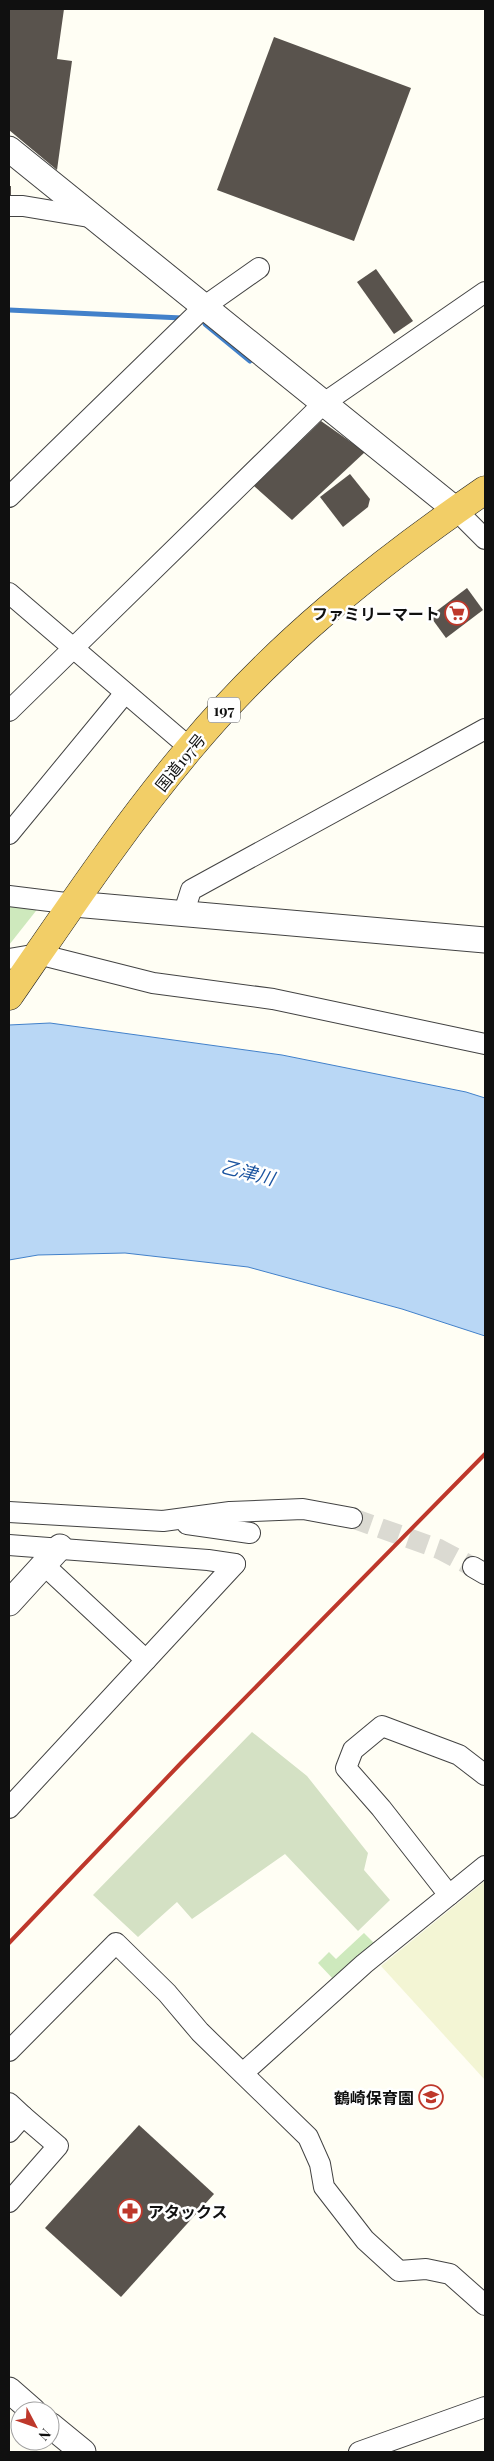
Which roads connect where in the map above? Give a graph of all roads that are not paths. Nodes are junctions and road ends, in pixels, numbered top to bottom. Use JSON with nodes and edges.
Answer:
{"nodes":[{"id":1,"x":9,"y":149,"type":"edge"},
{"id":2,"x":9,"y":206,"type":"edge"},
{"id":3,"x":95,"y":218,"type":"junction"},
{"id":4,"x":259,"y":268,"type":"dead end"},
{"id":5,"x":485,"y":292,"type":"edge"},
{"id":6,"x":205,"y":306,"type":"junction"},
{"id":7,"x":324,"y":403,"type":"junction"},
{"id":8,"x":18,"y":477,"type":"edge"},
{"id":9,"x":485,"y":490,"type":"edge"},
{"id":10,"x":9,"y":497,"type":"edge"},
{"id":11,"x":456,"y":510,"type":"junction"},
{"id":12,"x":485,"y":539,"type":"edge"},
{"id":13,"x":9,"y":593,"type":"edge"},
{"id":14,"x":73,"y":648,"type":"junction"},
{"id":15,"x":125,"y":693,"type":"junction"},
{"id":16,"x":9,"y":711,"type":"edge"},
{"id":17,"x":485,"y":730,"type":"edge"},
{"id":18,"x":190,"y":748,"type":"junction"},
{"id":19,"x":9,"y":834,"type":"edge"},
{"id":20,"x":9,"y":896,"type":"edge"},
{"id":21,"x":74,"y":904,"type":"junction"},
{"id":22,"x":184,"y":912,"type":"junction"},
{"id":23,"x":485,"y":940,"type":"edge"},
{"id":24,"x":38,"y":954,"type":"junction"},
{"id":25,"x":12,"y":979,"type":"edge"},
{"id":26,"x":485,"y":1044,"type":"edge"},
{"id":27,"x":9,"y":1512,"type":"edge"},
{"id":28,"x":352,"y":1518,"type":"tunnel mouth"},
{"id":29,"x":163,"y":1521,"type":"junction"},
{"id":30,"x":250,"y":1533,"type":"dead end"},
{"id":31,"x":9,"y":1545,"type":"edge"},
{"id":32,"x":52,"y":1556,"type":"junction"},
{"id":33,"x":9,"y":1603,"type":"edge"},
{"id":34,"x":146,"y":1660,"type":"junction"},
{"id":35,"x":485,"y":1776,"type":"edge"},
{"id":36,"x":9,"y":1808,"type":"edge"},
{"id":37,"x":485,"y":1866,"type":"edge"},
{"id":38,"x":449,"y":1895,"type":"junction"},
{"id":39,"x":9,"y":2051,"type":"edge"},
{"id":40,"x":243,"y":2073,"type":"junction"},
{"id":41,"x":16,"y":2110,"type":"edge"},
{"id":42,"x":9,"y":2132,"type":"edge"},
{"id":43,"x":9,"y":2202,"type":"edge"},
{"id":44,"x":485,"y":2305,"type":"edge"},
{"id":45,"x":9,"y":2390,"type":"edge"},
{"id":46,"x":22,"y":2401,"type":"edge"},
{"id":47,"x":485,"y":2407,"type":"edge"},
{"id":48,"x":60,"y":2433,"type":"edge"},
{"id":49,"x":83,"y":2452,"type":"edge"},
{"id":50,"x":359,"y":2452,"type":"edge"}],
"edges":[{"from":1,"to":3,"type":"street"},
{"from":2,"to":3,"type":"street"},
{"from":3,"to":6,"type":"street"},
{"from":4,"to":6,"type":"street"},
{"from":5,"to":7,"type":"street"},
{"from":6,"to":7,"type":"street"},
{"from":6,"to":8,"type":"street"},
{"from":7,"to":11,"type":"street"},
{"from":7,"to":14,"type":"street"},
{"from":8,"to":10,"type":"street"},
{"from":9,"to":11,"type":"highway","name":"国道197号","number":"197"},
{"from":11,"to":12,"type":"street"},
{"from":11,"to":18,"type":"highway","name":"国道197号","number":"197"},
{"from":13,"to":14,"type":"street"},
{"from":14,"to":15,"type":"street"},
{"from":14,"to":16,"type":"street"},
{"from":15,"to":18,"type":"street"},
{"from":15,"to":19,"type":"street"},
{"from":17,"to":22,"type":"street"},
{"from":18,"to":21,"type":"highway","name":"国道197号","number":"197"},
{"from":20,"to":21,"type":"street"},
{"from":21,"to":22,"type":"street"},
{"from":21,"to":24,"type":"highway","name":"国道197号","number":"197"},
{"from":22,"to":23,"type":"street"},
{"from":24,"to":25,"type":"highway","name":"国道197号","number":"197"},
{"from":24,"to":26,"type":"street"},
{"from":27,"to":29,"type":"street"},
{"from":28,"to":29,"type":"street"},
{"from":29,"to":30,"type":"street"},
{"from":31,"to":32,"type":"street"},
{"from":32,"to":33,"type":"street"},
{"from":32,"to":34,"type":"street"},
{"from":32,"to":34,"type":"street"},
{"from":34,"to":36,"type":"street"},
{"from":35,"to":38,"type":"street"},
{"from":37,"to":38,"type":"street"},
{"from":38,"to":40,"type":"street"},
{"from":39,"to":40,"type":"street"},
{"from":40,"to":44,"type":"street"},
{"from":41,"to":42,"type":"street"},
{"from":41,"to":43,"type":"street"},
{"from":45,"to":46,"type":"street"},
{"from":47,"to":50,"type":"street"},
{"from":48,"to":49,"type":"street"}]}
